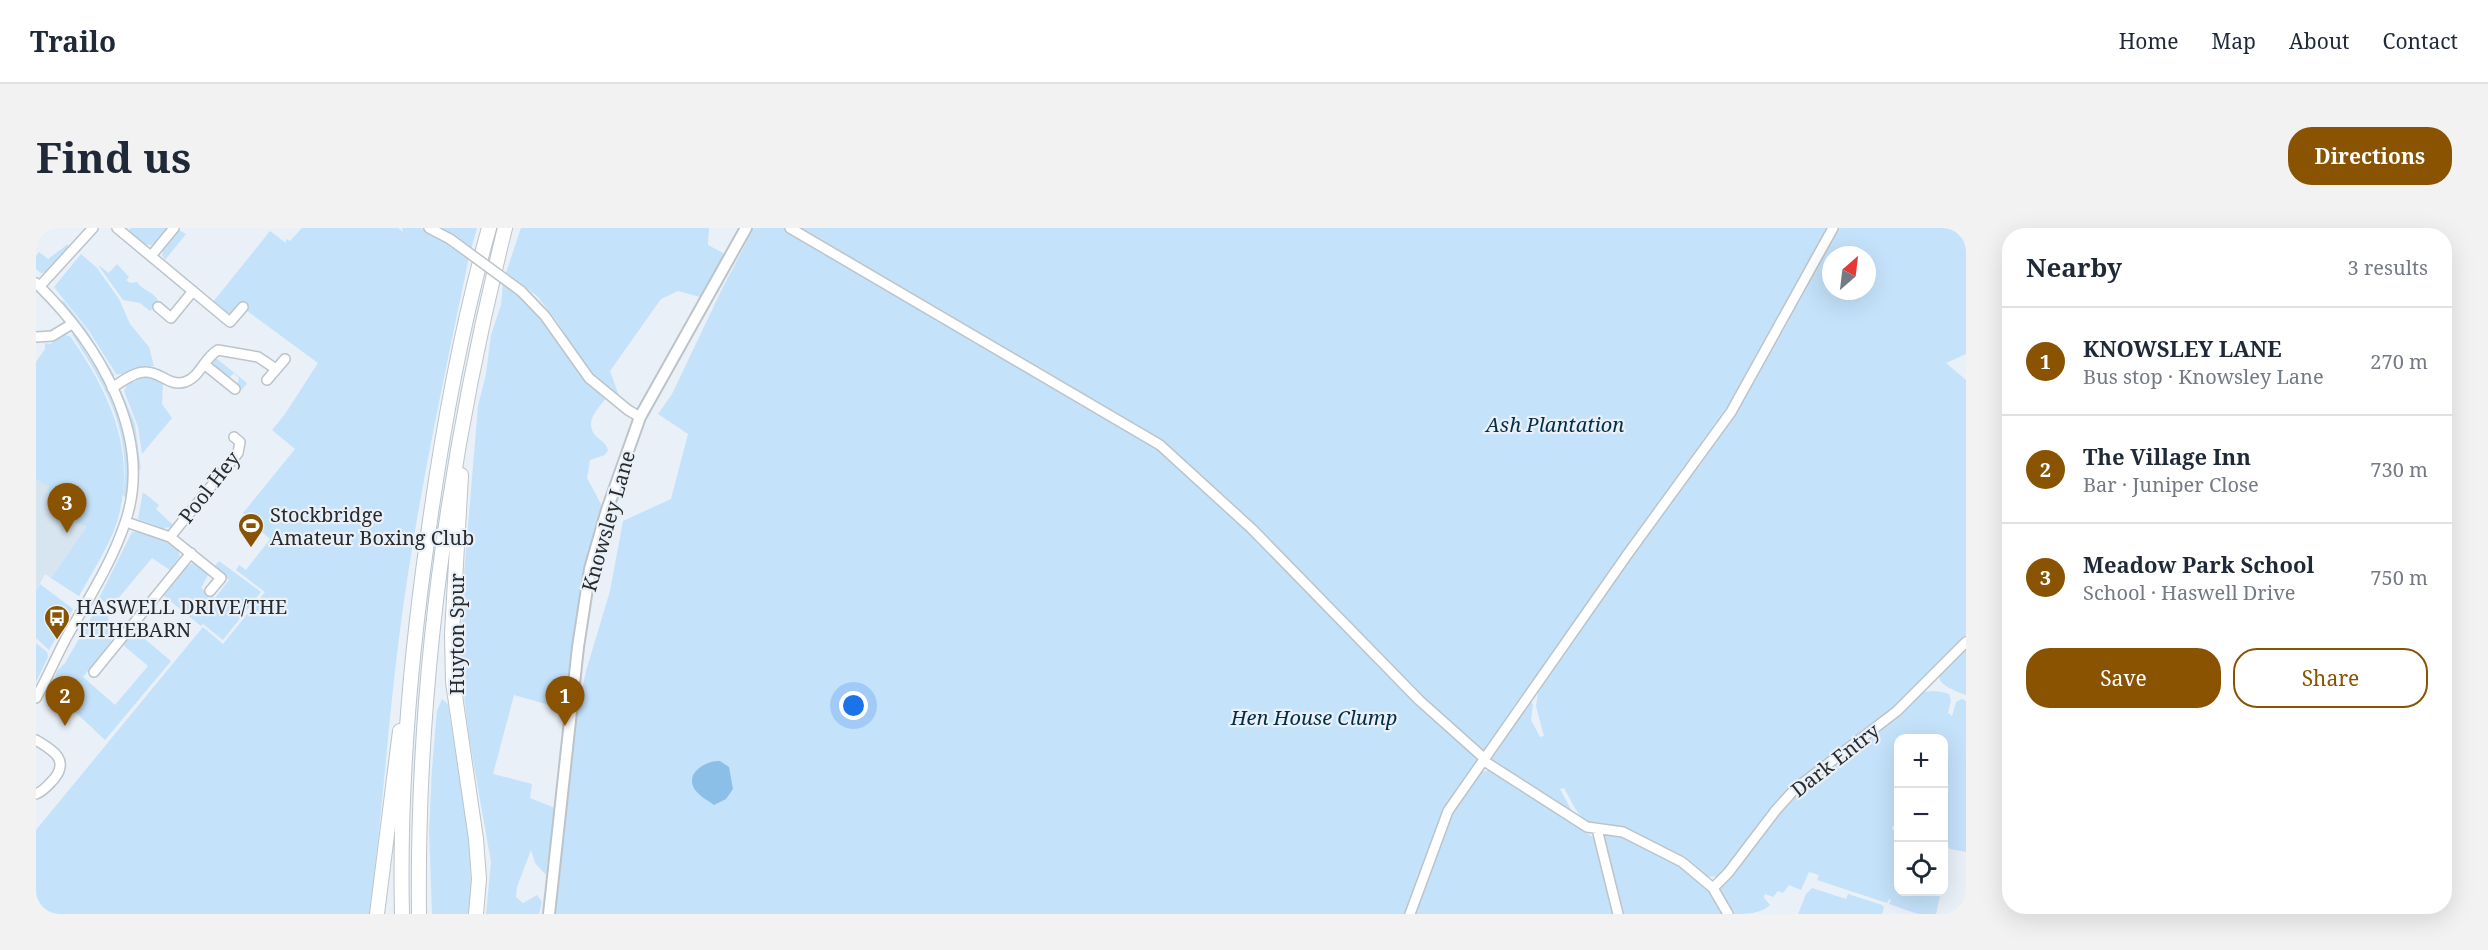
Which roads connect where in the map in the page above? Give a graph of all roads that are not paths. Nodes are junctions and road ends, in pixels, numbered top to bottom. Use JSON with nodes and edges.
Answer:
{"nodes":[{"id":1,"x":93,"y":228,"type":"edge"},
{"id":2,"x":117,"y":228,"type":"edge"},
{"id":3,"x":174,"y":228,"type":"edge"},
{"id":4,"x":429,"y":228,"type":"edge"},
{"id":5,"x":489,"y":228,"type":"edge"},
{"id":6,"x":505,"y":228,"type":"edge"},
{"id":7,"x":746,"y":228,"type":"edge"},
{"id":8,"x":790,"y":228,"type":"edge"},
{"id":9,"x":1833,"y":228,"type":"edge"},
{"id":10,"x":151,"y":256,"type":"junction"},
{"id":11,"x":38,"y":285,"type":"edge"},
{"id":12,"x":193,"y":291,"type":"junction"},
{"id":13,"x":158,"y":307,"type":"dead end"},
{"id":14,"x":243,"y":307,"type":"dead end"},
{"id":15,"x":72,"y":324,"type":"junction"},
{"id":16,"x":36,"y":337,"type":"edge"},
{"id":17,"x":285,"y":359,"type":"dead end"},
{"id":18,"x":204,"y":364,"type":"junction"},
{"id":19,"x":276,"y":369,"type":"junction"},
{"id":20,"x":267,"y":380,"type":"dead end"},
{"id":21,"x":233,"y":384,"type":"dead end"},
{"id":22,"x":112,"y":388,"type":"junction"},
{"id":23,"x":468,"y":390,"type":"junction"},
{"id":24,"x":640,"y":417,"type":"junction"},
{"id":25,"x":234,"y":437,"type":"dead end"},
{"id":26,"x":126,"y":522,"type":"junction"},
{"id":27,"x":170,"y":537,"type":"junction"},
{"id":28,"x":191,"y":553,"type":"junction"},
{"id":29,"x":210,"y":591,"type":"dead end"},
{"id":30,"x":1966,"y":642,"type":"edge"},
{"id":31,"x":94,"y":672,"type":"dead end"},
{"id":32,"x":409,"y":690,"type":"junction"},
{"id":33,"x":36,"y":698,"type":"edge"},
{"id":34,"x":36,"y":740,"type":"edge"},
{"id":35,"x":1484,"y":760,"type":"junction"},
{"id":36,"x":36,"y":794,"type":"edge"},
{"id":37,"x":1597,"y":829,"type":"junction"},
{"id":38,"x":1713,"y":888,"type":"junction"},
{"id":39,"x":377,"y":914,"type":"edge"},
{"id":40,"x":402,"y":914,"type":"edge"},
{"id":41,"x":419,"y":914,"type":"edge"},
{"id":42,"x":476,"y":914,"type":"edge"},
{"id":43,"x":549,"y":914,"type":"edge"},
{"id":44,"x":1410,"y":914,"type":"edge"},
{"id":45,"x":1617,"y":914,"type":"edge"},
{"id":46,"x":1728,"y":914,"type":"edge"}],
"edges":[{"from":1,"to":11,"type":"street"},
{"from":2,"to":10,"type":"street"},
{"from":3,"to":10,"type":"street"},
{"from":4,"to":24,"type":"street","bridge":true},
{"from":5,"to":32,"type":"highway"},
{"from":6,"to":23,"type":"highway"},
{"from":7,"to":24,"type":"main road","name":"Knowsley Lane"},
{"from":8,"to":35,"type":"street"},
{"from":9,"to":35,"type":"street"},
{"from":10,"to":12,"type":"street"},
{"from":11,"to":15,"type":"street"},
{"from":12,"to":13,"type":"street"},
{"from":12,"to":14,"type":"street"},
{"from":15,"to":16,"type":"street"},
{"from":15,"to":22,"type":"street"},
{"from":17,"to":19,"type":"street"},
{"from":18,"to":19,"type":"street"},
{"from":18,"to":21,"type":"street"},
{"from":18,"to":22,"type":"street"},
{"from":19,"to":20,"type":"street"},
{"from":22,"to":26,"type":"street"},
{"from":23,"to":41,"type":"highway"},
{"from":23,"to":42,"type":"highway","name":"Huyton Spur"},
{"from":24,"to":43,"type":"main road","name":"Knowsley Lane"},
{"from":25,"to":27,"type":"street","name":"Pool Hey"},
{"from":26,"to":27,"type":"street","name":"Pool Hey"},
{"from":26,"to":33,"type":"street"},
{"from":27,"to":28,"type":"street","name":"Pool Hey"},
{"from":28,"to":29,"type":"street","name":"Pool Hey"},
{"from":28,"to":31,"type":"street","name":"Pool Hey"},
{"from":30,"to":38,"type":"street","name":"Dark Entry"},
{"from":32,"to":39,"type":"highway"},
{"from":32,"to":40,"type":"highway"},
{"from":34,"to":36,"type":"street"},
{"from":35,"to":37,"type":"street"},
{"from":35,"to":44,"type":"street"},
{"from":37,"to":38,"type":"street"},
{"from":37,"to":45,"type":"street"},
{"from":38,"to":46,"type":"street"}]}
